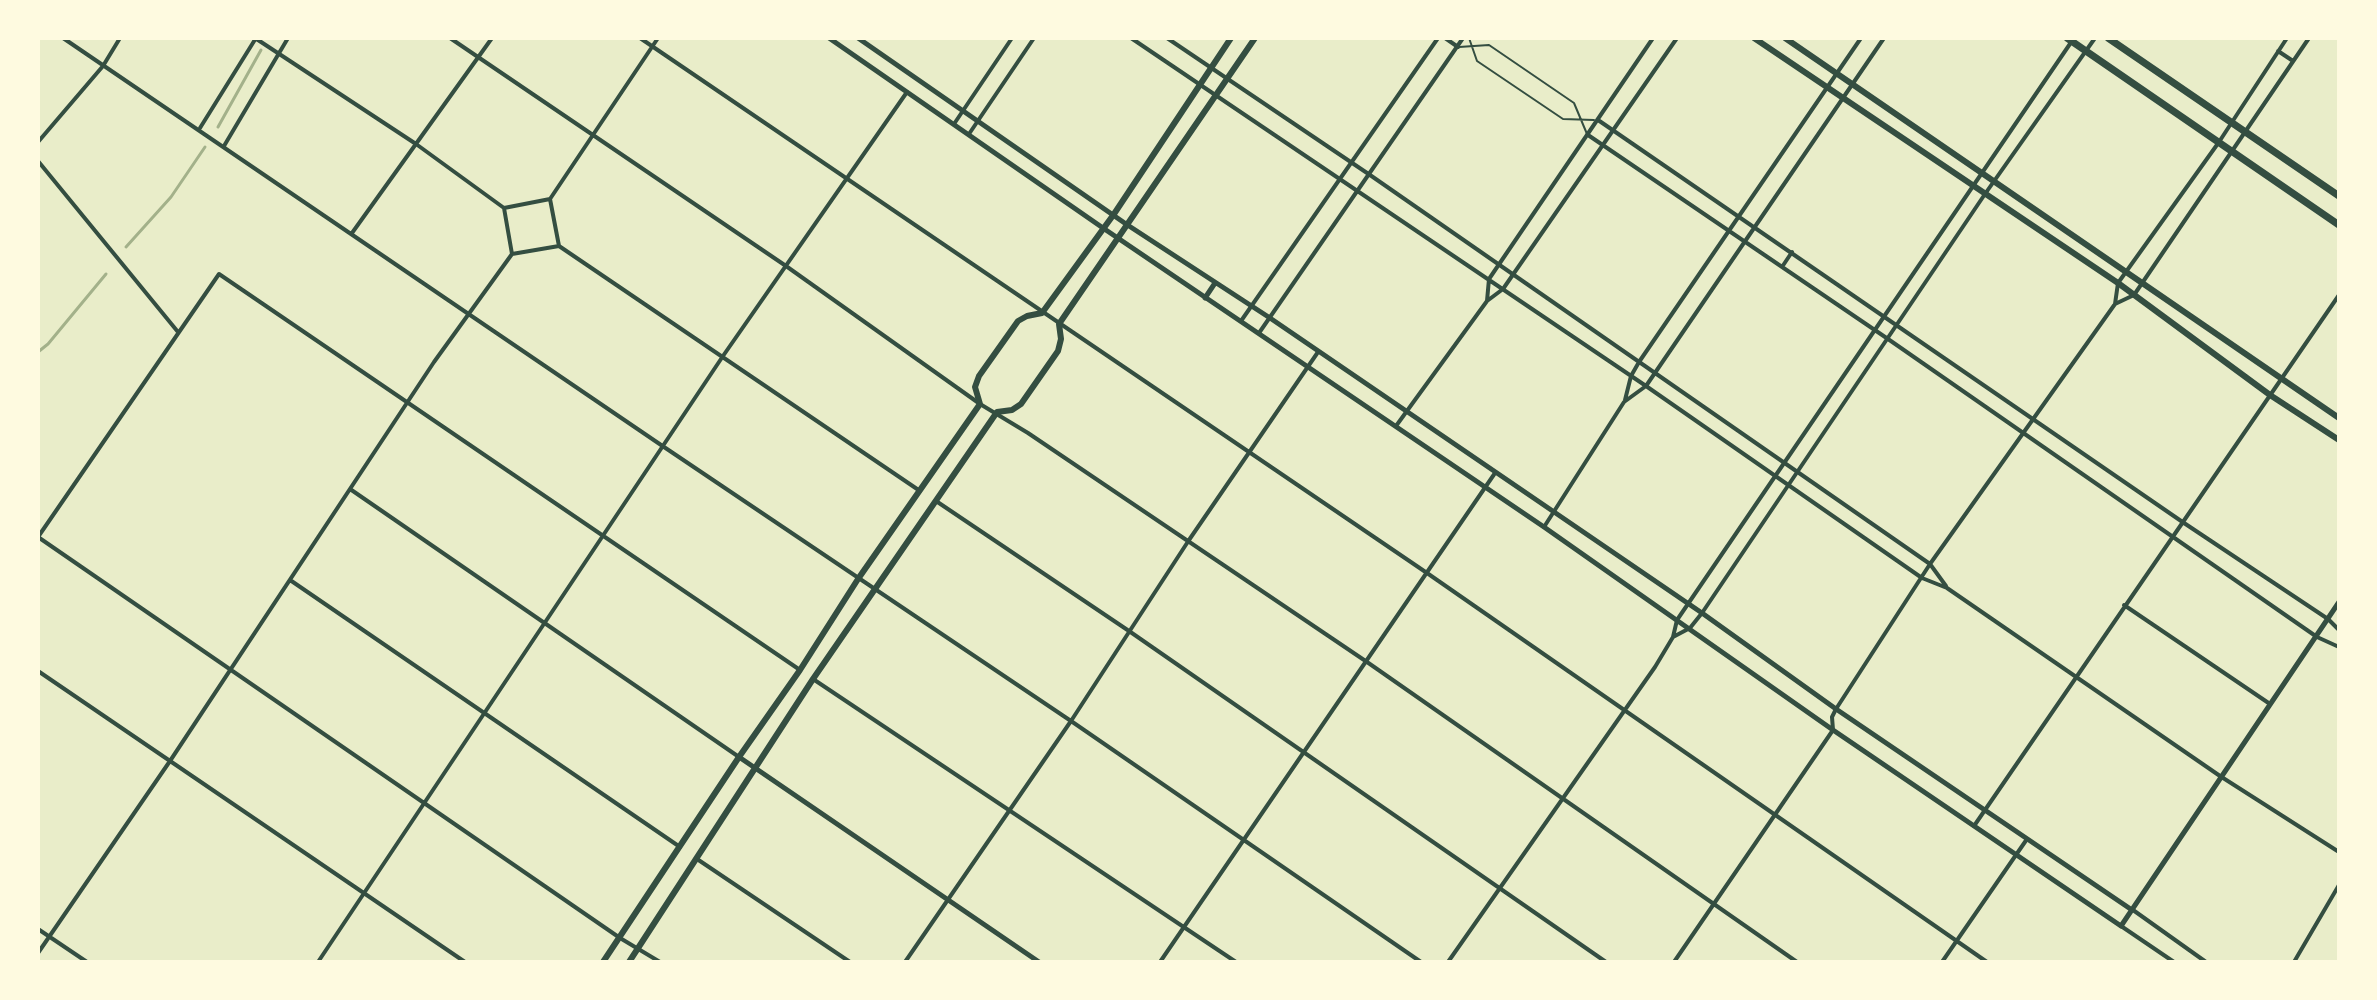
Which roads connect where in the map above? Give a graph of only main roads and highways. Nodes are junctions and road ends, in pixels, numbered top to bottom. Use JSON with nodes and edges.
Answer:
{"nodes":[{"id":1,"x":1231,"y":38,"type":"edge"},
{"id":2,"x":1255,"y":38,"type":"edge"},
{"id":3,"x":1754,"y":38,"type":"edge"},
{"id":4,"x":1785,"y":38,"type":"edge"},
{"id":5,"x":2108,"y":38,"type":"edge"},
{"id":6,"x":2071,"y":39,"type":"edge"},
{"id":7,"x":2339,"y":196,"type":"edge"},
{"id":8,"x":2339,"y":225,"type":"edge"},
{"id":9,"x":2339,"y":418,"type":"edge"},
{"id":10,"x":2339,"y":440,"type":"edge"},
{"id":11,"x":603,"y":962,"type":"edge"},
{"id":12,"x":629,"y":962,"type":"edge"}],
"edges":[{"from":1,"to":11,"type":"main road"},
{"from":2,"to":12,"type":"main road"},
{"from":3,"to":10,"type":"main road"},
{"from":4,"to":9,"type":"main road"},
{"from":5,"to":7,"type":"main road"},
{"from":6,"to":8,"type":"main road"}]}
